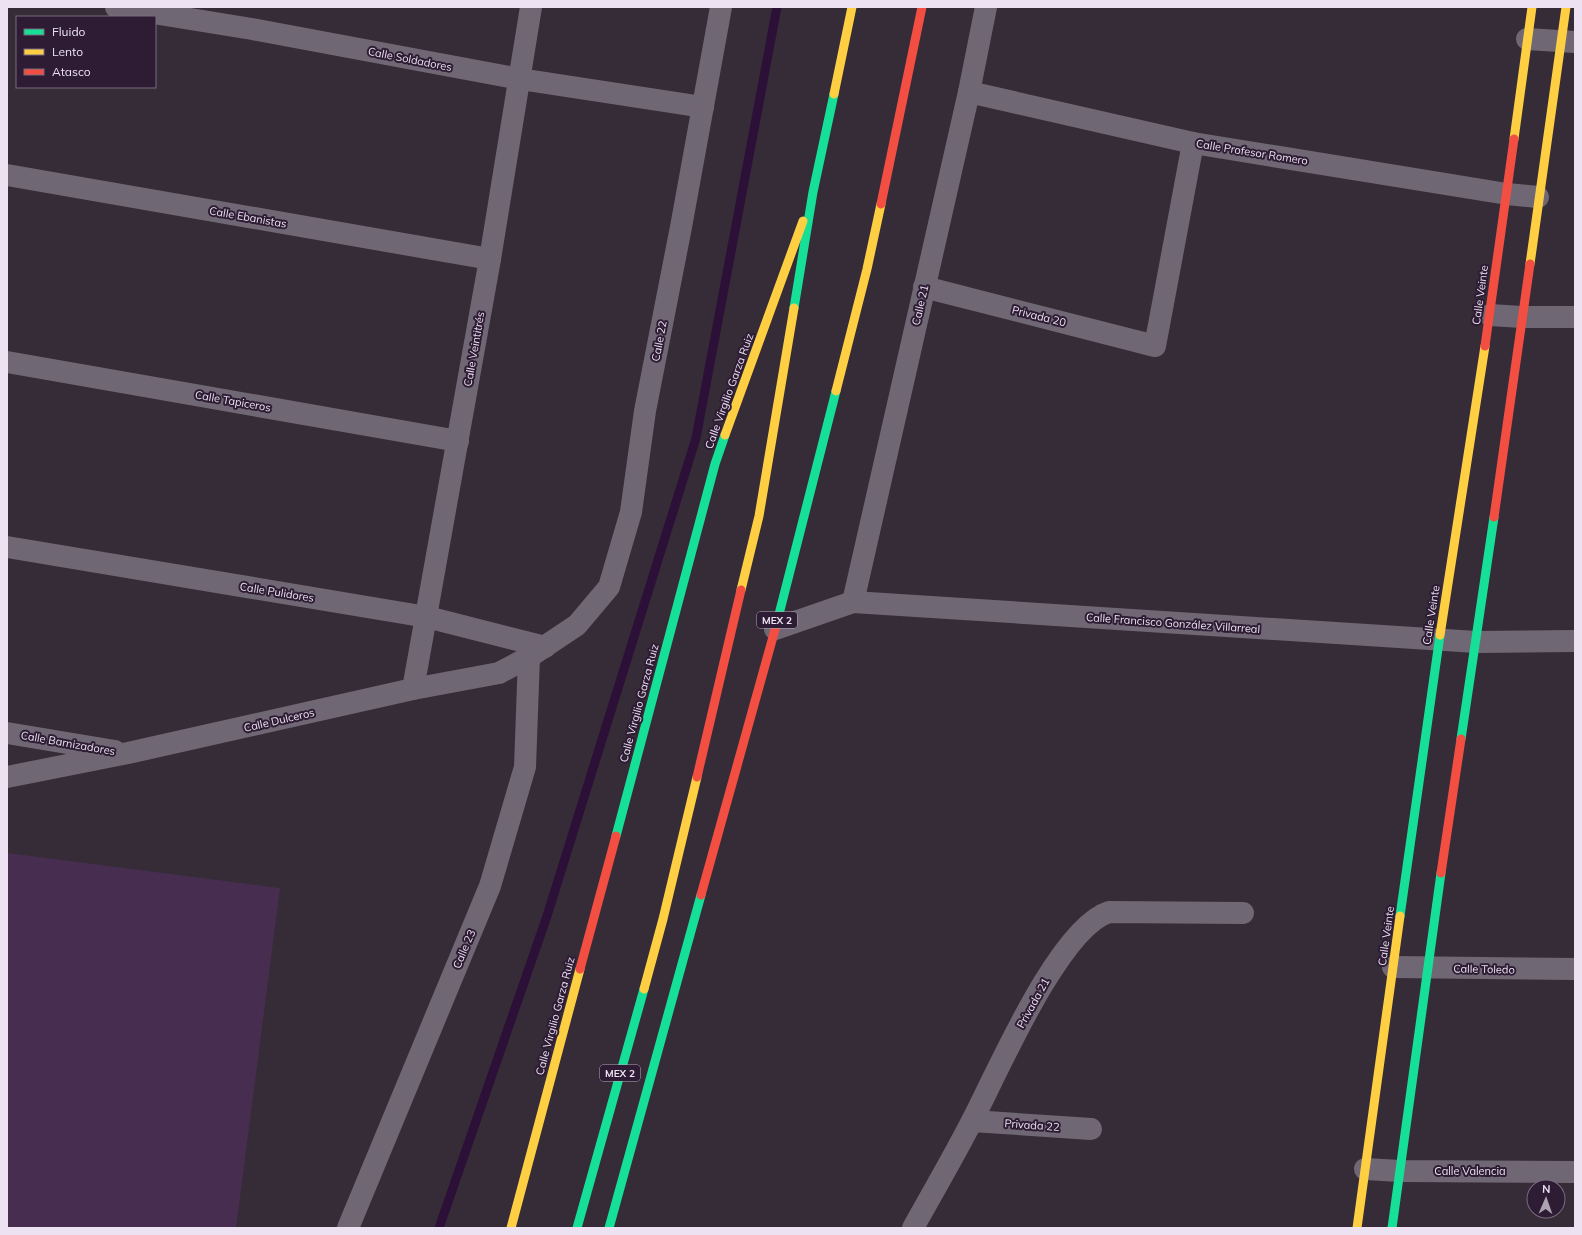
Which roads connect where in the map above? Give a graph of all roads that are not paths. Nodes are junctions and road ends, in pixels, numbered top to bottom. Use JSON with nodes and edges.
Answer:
{"nodes":[{"id":1,"x":116,"y":7,"type":"edge"},
{"id":2,"x":531,"y":7,"type":"edge"},
{"id":3,"x":721,"y":7,"type":"edge"},
{"id":4,"x":852,"y":7,"type":"edge"},
{"id":5,"x":922,"y":7,"type":"edge"},
{"id":6,"x":986,"y":7,"type":"edge"},
{"id":7,"x":1532,"y":7,"type":"edge"},
{"id":8,"x":1566,"y":7,"type":"edge"},
{"id":9,"x":1527,"y":39,"type":"junction"},
{"id":10,"x":1568,"y":42,"type":"edge"},
{"id":11,"x":520,"y":79,"type":"junction"},
{"id":12,"x":969,"y":92,"type":"junction"},
{"id":13,"x":703,"y":107,"type":"junction"},
{"id":14,"x":1193,"y":143,"type":"junction"},
{"id":15,"x":7,"y":175,"type":"edge"},
{"id":16,"x":813,"y":192,"type":"junction"},
{"id":17,"x":1507,"y":194,"type":"junction"},
{"id":18,"x":1538,"y":197,"type":"junction"},
{"id":19,"x":490,"y":259,"type":"junction"},
{"id":20,"x":924,"y":287,"type":"junction"},
{"id":21,"x":1490,"y":315,"type":"junction"},
{"id":22,"x":1522,"y":317,"type":"junction"},
{"id":23,"x":1575,"y":317,"type":"edge"},
{"id":24,"x":7,"y":362,"type":"edge"},
{"id":25,"x":458,"y":441,"type":"junction"},
{"id":26,"x":7,"y":547,"type":"edge"},
{"id":27,"x":853,"y":602,"type":"junction"},
{"id":28,"x":427,"y":617,"type":"junction"},
{"id":29,"x":775,"y":629,"type":"junction"},
{"id":30,"x":1439,"y":640,"type":"junction"},
{"id":31,"x":1575,"y":641,"type":"edge"},
{"id":32,"x":1476,"y":642,"type":"junction"},
{"id":33,"x":537,"y":652,"type":"junction"},
{"id":34,"x":413,"y":689,"type":"junction"},
{"id":35,"x":7,"y":733,"type":"edge"},
{"id":36,"x":128,"y":753,"type":"junction"},
{"id":37,"x":7,"y":777,"type":"edge"},
{"id":38,"x":1243,"y":913,"type":"dead end"},
{"id":39,"x":1393,"y":967,"type":"junction"},
{"id":40,"x":1427,"y":968,"type":"junction"},
{"id":41,"x":1575,"y":969,"type":"edge"},
{"id":42,"x":972,"y":1121,"type":"junction"},
{"id":43,"x":1091,"y":1128,"type":"dead end"},
{"id":44,"x":1365,"y":1169,"type":"junction"},
{"id":45,"x":1400,"y":1171,"type":"junction"},
{"id":46,"x":1575,"y":1172,"type":"edge"},
{"id":47,"x":348,"y":1228,"type":"edge"},
{"id":48,"x":511,"y":1228,"type":"edge"},
{"id":49,"x":577,"y":1228,"type":"edge"},
{"id":50,"x":609,"y":1228,"type":"edge"},
{"id":51,"x":913,"y":1228,"type":"edge"},
{"id":52,"x":1357,"y":1228,"type":"edge"},
{"id":53,"x":1392,"y":1228,"type":"edge"}],
"edges":[{"from":1,"to":11,"type":"street","name":"Calle Soldadores"},
{"from":2,"to":11,"type":"street","name":"Calle Veintitrés"},
{"from":3,"to":13,"type":"street","name":"Calle 22"},
{"from":4,"to":16,"type":"main road","number":"MEX 2"},
{"from":5,"to":29,"type":"main road","number":"MEX 2"},
{"from":6,"to":12,"type":"street","name":"Calle 21"},
{"from":7,"to":9,"type":"main road","name":"Calle Veinte"},
{"from":8,"to":10,"type":"main road"},
{"from":9,"to":10,"type":"street"},
{"from":9,"to":17,"type":"main road","name":"Calle Veinte"},
{"from":10,"to":18,"type":"main road"},
{"from":11,"to":13,"type":"street","name":"Calle Soldadores"},
{"from":11,"to":19,"type":"street","name":"Calle Veintitrés"},
{"from":12,"to":14,"type":"street","name":"Calle Profesor Romero"},
{"from":12,"to":20,"type":"street","name":"Calle 21"},
{"from":13,"to":33,"type":"street","name":"Calle 22"},
{"from":14,"to":17,"type":"street","name":"Calle Profesor Romero"},
{"from":14,"to":20,"type":"street","name":"Privada 20"},
{"from":15,"to":19,"type":"street","name":"Calle Ebanistas"},
{"from":16,"to":48,"type":"main road","name":"Calle Virgilio Garza Ruiz"},
{"from":16,"to":49,"type":"main road","number":"MEX 2"},
{"from":17,"to":18,"type":"street","name":"Calle Profesor Romero"},
{"from":17,"to":21,"type":"main road","name":"Calle Veinte"},
{"from":18,"to":22,"type":"main road"},
{"from":19,"to":25,"type":"street","name":"Calle Veintitrés"},
{"from":20,"to":27,"type":"street","name":"Calle 21"},
{"from":21,"to":22,"type":"street"},
{"from":21,"to":30,"type":"main road","name":"Calle Veinte"},
{"from":22,"to":23,"type":"street"},
{"from":22,"to":32,"type":"main road"},
{"from":24,"to":25,"type":"street","name":"Calle Tapiceros"},
{"from":25,"to":28,"type":"street","name":"Calle Veintitrés"},
{"from":26,"to":28,"type":"street","name":"Calle Pulidores"},
{"from":27,"to":29,"type":"street","name":"Calle Francisco González Villarreal"},
{"from":27,"to":30,"type":"street","name":"Calle Francisco González Villarreal"},
{"from":28,"to":33,"type":"street","name":"Calle Pulidores"},
{"from":28,"to":34,"type":"street","name":"Calle Veintitrés"},
{"from":29,"to":50,"type":"main road","number":"MEX 2"},
{"from":30,"to":32,"type":"street","name":"Calle Francisco González Villarreal"},
{"from":30,"to":39,"type":"main road","name":"Calle Veinte"},
{"from":31,"to":32,"type":"street","name":"Calle Francisco González Villarreal"},
{"from":32,"to":40,"type":"main road"},
{"from":33,"to":34,"type":"street","name":"Calle Dulceros"},
{"from":33,"to":47,"type":"street","name":"Calle 23"},
{"from":34,"to":36,"type":"street","name":"Calle Dulceros"},
{"from":35,"to":36,"type":"street","name":"Calle Barnizadores"},
{"from":36,"to":37,"type":"street","name":"Calle Dulceros"},
{"from":38,"to":42,"type":"street","name":"Privada 21"},
{"from":39,"to":40,"type":"street","name":"Calle Toledo"},
{"from":39,"to":44,"type":"main road","name":"Calle Veinte"},
{"from":40,"to":41,"type":"street","name":"Calle Toledo"},
{"from":40,"to":45,"type":"main road"},
{"from":42,"to":43,"type":"street","name":"Privada 22"},
{"from":42,"to":51,"type":"street","name":"Privada 21"},
{"from":44,"to":45,"type":"street","name":"Calle Valencia"},
{"from":44,"to":52,"type":"main road","name":"Calle Veinte"},
{"from":45,"to":46,"type":"street","name":"Calle Valencia"},
{"from":45,"to":53,"type":"main road"}]}
